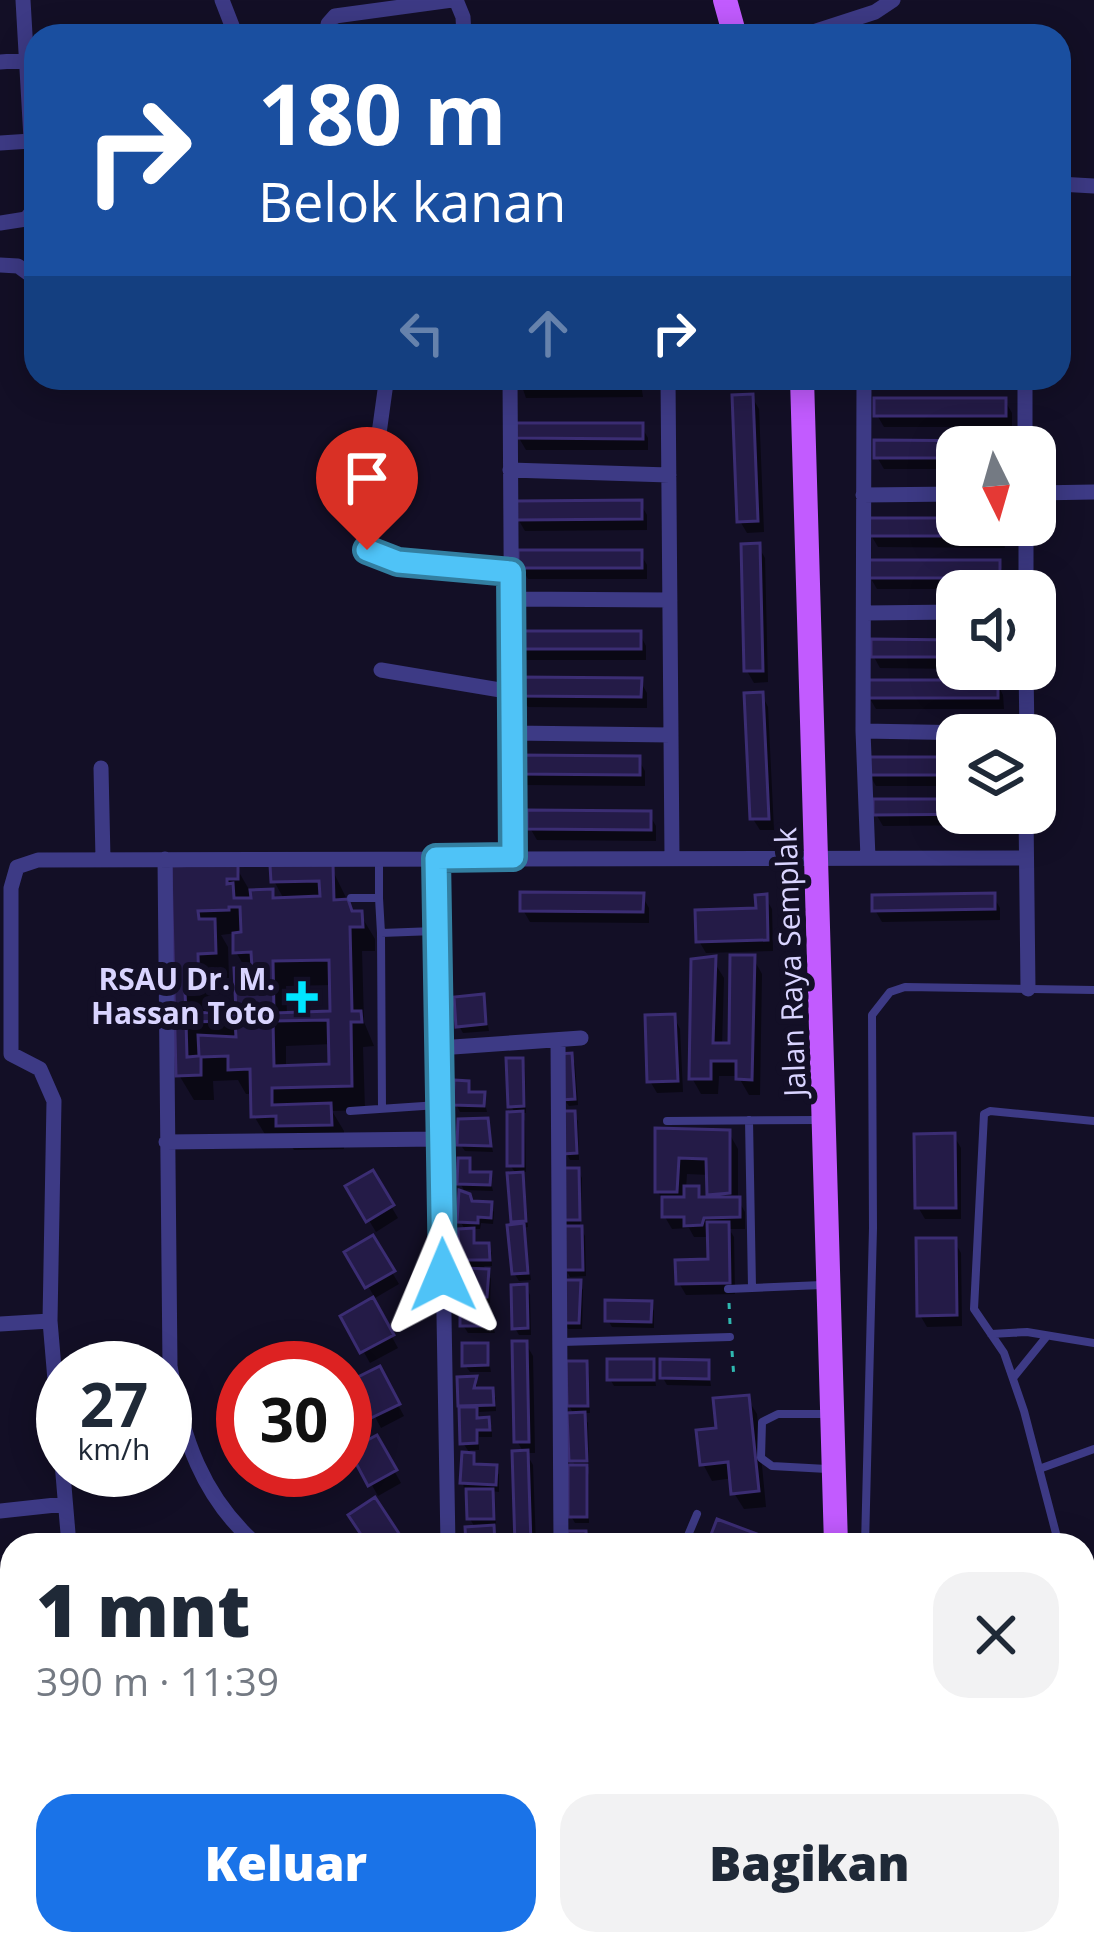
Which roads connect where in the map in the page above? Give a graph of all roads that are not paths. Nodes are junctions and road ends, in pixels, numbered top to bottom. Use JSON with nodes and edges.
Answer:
{"nodes":[{"id":1,"x":454,"y":0,"type":"edge"},
{"id":2,"x":893,"y":0,"type":"edge"},
{"id":3,"x":426,"y":3,"type":"edge"},
{"id":4,"x":328,"y":24,"type":"edge"},
{"id":5,"x":838,"y":24,"type":"edge"},
{"id":6,"x":385,"y":390,"type":"edge"},
{"id":7,"x":510,"y":390,"type":"edge"},
{"id":8,"x":668,"y":390,"type":"edge"},
{"id":9,"x":802,"y":390,"type":"edge"},
{"id":10,"x":864,"y":390,"type":"edge"},
{"id":11,"x":1024,"y":390,"type":"edge"},
{"id":12,"x":1025,"y":426,"type":"edge"},
{"id":13,"x":510,"y":470,"type":"junction"},
{"id":14,"x":669,"y":475,"type":"junction"},
{"id":15,"x":1094,"y":492,"type":"edge"},
{"id":16,"x":1056,"y":493,"type":"edge"},
{"id":17,"x":936,"y":494,"type":"edge"},
{"id":18,"x":863,"y":495,"type":"junction"},
{"id":19,"x":511,"y":572,"type":"junction"},
{"id":20,"x":511,"y":599,"type":"junction"},
{"id":21,"x":670,"y":600,"type":"junction"},
{"id":22,"x":936,"y":612,"type":"edge"},
{"id":23,"x":865,"y":613,"type":"junction"},
{"id":24,"x":382,"y":670,"type":"dead end"},
{"id":25,"x":512,"y":692,"type":"junction"},
{"id":26,"x":863,"y":731,"type":"junction"},
{"id":27,"x":936,"y":732,"type":"edge"},
{"id":28,"x":512,"y":733,"type":"junction"},
{"id":29,"x":671,"y":735,"type":"junction"},
{"id":30,"x":101,"y":768,"type":"dead end"},
{"id":31,"x":1026,"y":834,"type":"edge"},
{"id":32,"x":513,"y":857,"type":"junction"},
{"id":33,"x":672,"y":857,"type":"junction"},
{"id":34,"x":436,"y":858,"type":"junction"},
{"id":35,"x":868,"y":858,"type":"junction"},
{"id":36,"x":1026,"y":858,"type":"junction"},
{"id":37,"x":103,"y":859,"type":"junction"},
{"id":38,"x":165,"y":859,"type":"junction"},
{"id":39,"x":819,"y":859,"type":"junction"},
{"id":40,"x":379,"y":866,"type":"dead end"},
{"id":41,"x":7,"y":872,"type":"edge"},
{"id":42,"x":351,"y":898,"type":"dead end"},
{"id":43,"x":379,"y":898,"type":"junction"},
{"id":44,"x":437,"y":931,"type":"junction"},
{"id":45,"x":381,"y":933,"type":"junction"},
{"id":46,"x":1028,"y":988,"type":"junction"},
{"id":47,"x":1094,"y":990,"type":"edge"},
{"id":48,"x":580,"y":1038,"type":"dead end"},
{"id":49,"x":558,"y":1041,"type":"junction"},
{"id":50,"x":439,"y":1048,"type":"junction"},
{"id":51,"x":6,"y":1054,"type":"edge"},
{"id":52,"x":440,"y":1105,"type":"junction"},
{"id":53,"x":382,"y":1108,"type":"junction"},
{"id":54,"x":350,"y":1111,"type":"dead end"},
{"id":55,"x":667,"y":1120,"type":"dead end"},
{"id":56,"x":749,"y":1120,"type":"junction"},
{"id":57,"x":826,"y":1120,"type":"junction"},
{"id":58,"x":1094,"y":1121,"type":"edge"},
{"id":59,"x":440,"y":1139,"type":"junction"},
{"id":60,"x":166,"y":1142,"type":"junction"},
{"id":61,"x":830,"y":1285,"type":"junction"},
{"id":62,"x":752,"y":1287,"type":"junction"},
{"id":63,"x":728,"y":1288,"type":"dead end"},
{"id":64,"x":50,"y":1321,"type":"junction"},
{"id":65,"x":0,"y":1324,"type":"edge"},
{"id":66,"x":991,"y":1334,"type":"junction"},
{"id":67,"x":1048,"y":1334,"type":"junction"},
{"id":68,"x":730,"y":1337,"type":"dead end"},
{"id":69,"x":560,"y":1342,"type":"junction"},
{"id":70,"x":1094,"y":1343,"type":"edge"},
{"id":71,"x":1012,"y":1378,"type":"junction"},
{"id":72,"x":833,"y":1414,"type":"junction"},
{"id":73,"x":1094,"y":1449,"type":"edge"},
{"id":74,"x":835,"y":1469,"type":"junction"},
{"id":75,"x":1039,"y":1469,"type":"junction"},
{"id":76,"x":65,"y":1504,"type":"junction"},
{"id":77,"x":0,"y":1511,"type":"edge"},
{"id":78,"x":697,"y":1514,"type":"dead end"},
{"id":79,"x":68,"y":1533,"type":"edge"},
{"id":80,"x":244,"y":1533,"type":"edge"},
{"id":81,"x":448,"y":1533,"type":"edge"},
{"id":82,"x":561,"y":1533,"type":"edge"},
{"id":83,"x":688,"y":1533,"type":"edge"},
{"id":84,"x":836,"y":1533,"type":"edge"},
{"id":85,"x":865,"y":1533,"type":"edge"},
{"id":86,"x":1056,"y":1533,"type":"edge"}],
"edges":[{"from":1,"to":3,"type":"street"},
{"from":2,"to":5,"type":"street"},
{"from":3,"to":4,"type":"street"},
{"from":6,"to":19,"type":"street"},
{"from":7,"to":13,"type":"street"},
{"from":8,"to":14,"type":"street"},
{"from":9,"to":39,"type":"main road","name":"Jalan Raya Semplak"},
{"from":10,"to":18,"type":"street"},
{"from":11,"to":12,"type":"street"},
{"from":13,"to":14,"type":"street"},
{"from":13,"to":19,"type":"street"},
{"from":14,"to":21,"type":"street"},
{"from":15,"to":16,"type":"street"},
{"from":17,"to":18,"type":"street"},
{"from":18,"to":23,"type":"street"},
{"from":19,"to":20,"type":"street"},
{"from":20,"to":21,"type":"street"},
{"from":20,"to":25,"type":"street"},
{"from":21,"to":29,"type":"street"},
{"from":22,"to":23,"type":"street"},
{"from":23,"to":26,"type":"street"},
{"from":24,"to":25,"type":"street"},
{"from":25,"to":28,"type":"street"},
{"from":26,"to":27,"type":"street"},
{"from":26,"to":35,"type":"street"},
{"from":28,"to":29,"type":"street"},
{"from":28,"to":32,"type":"street"},
{"from":29,"to":33,"type":"street"},
{"from":30,"to":37,"type":"street"},
{"from":31,"to":36,"type":"street"},
{"from":32,"to":33,"type":"street"},
{"from":32,"to":34,"type":"street"},
{"from":33,"to":39,"type":"street"},
{"from":34,"to":38,"type":"street"},
{"from":34,"to":44,"type":"street"},
{"from":35,"to":36,"type":"street"},
{"from":35,"to":39,"type":"street"},
{"from":36,"to":46,"type":"street"},
{"from":37,"to":38,"type":"street"},
{"from":37,"to":41,"type":"street"},
{"from":38,"to":60,"type":"street"},
{"from":39,"to":57,"type":"main road","name":"Jalan Raya Semplak"},
{"from":40,"to":43,"type":"lane"},
{"from":41,"to":51,"type":"street"},
{"from":42,"to":43,"type":"lane"},
{"from":43,"to":45,"type":"lane"},
{"from":44,"to":45,"type":"lane"},
{"from":44,"to":50,"type":"street"},
{"from":45,"to":53,"type":"lane"},
{"from":46,"to":47,"type":"lane"},
{"from":46,"to":85,"type":"lane"},
{"from":48,"to":49,"type":"street"},
{"from":49,"to":50,"type":"street"},
{"from":49,"to":69,"type":"street"},
{"from":50,"to":52,"type":"street"},
{"from":51,"to":64,"type":"street"},
{"from":52,"to":53,"type":"lane"},
{"from":52,"to":59,"type":"street"},
{"from":53,"to":54,"type":"lane"},
{"from":55,"to":56,"type":"lane"},
{"from":56,"to":57,"type":"lane"},
{"from":56,"to":62,"type":"lane"},
{"from":57,"to":61,"type":"main road","name":"Jalan Raya Semplak"},
{"from":58,"to":66,"type":"lane"},
{"from":59,"to":60,"type":"street"},
{"from":59,"to":81,"type":"street"},
{"from":60,"to":80,"type":"street"},
{"from":61,"to":62,"type":"lane"},
{"from":61,"to":72,"type":"main road","name":"Jalan Raya Semplak"},
{"from":62,"to":63,"type":"lane"},
{"from":64,"to":65,"type":"street"},
{"from":64,"to":76,"type":"street"},
{"from":66,"to":67,"type":"lane"},
{"from":66,"to":71,"type":"lane"},
{"from":67,"to":70,"type":"lane"},
{"from":67,"to":71,"type":"lane"},
{"from":68,"to":69,"type":"lane"},
{"from":69,"to":82,"type":"street"},
{"from":71,"to":75,"type":"lane"},
{"from":72,"to":74,"type":"main road","name":"Jalan Raya Semplak"},
{"from":72,"to":74,"type":"lane"},
{"from":73,"to":75,"type":"lane"},
{"from":74,"to":84,"type":"main road","name":"Jalan Raya Semplak"},
{"from":75,"to":86,"type":"lane"},
{"from":76,"to":77,"type":"street"},
{"from":76,"to":79,"type":"street"},
{"from":78,"to":83,"type":"lane"}]}
